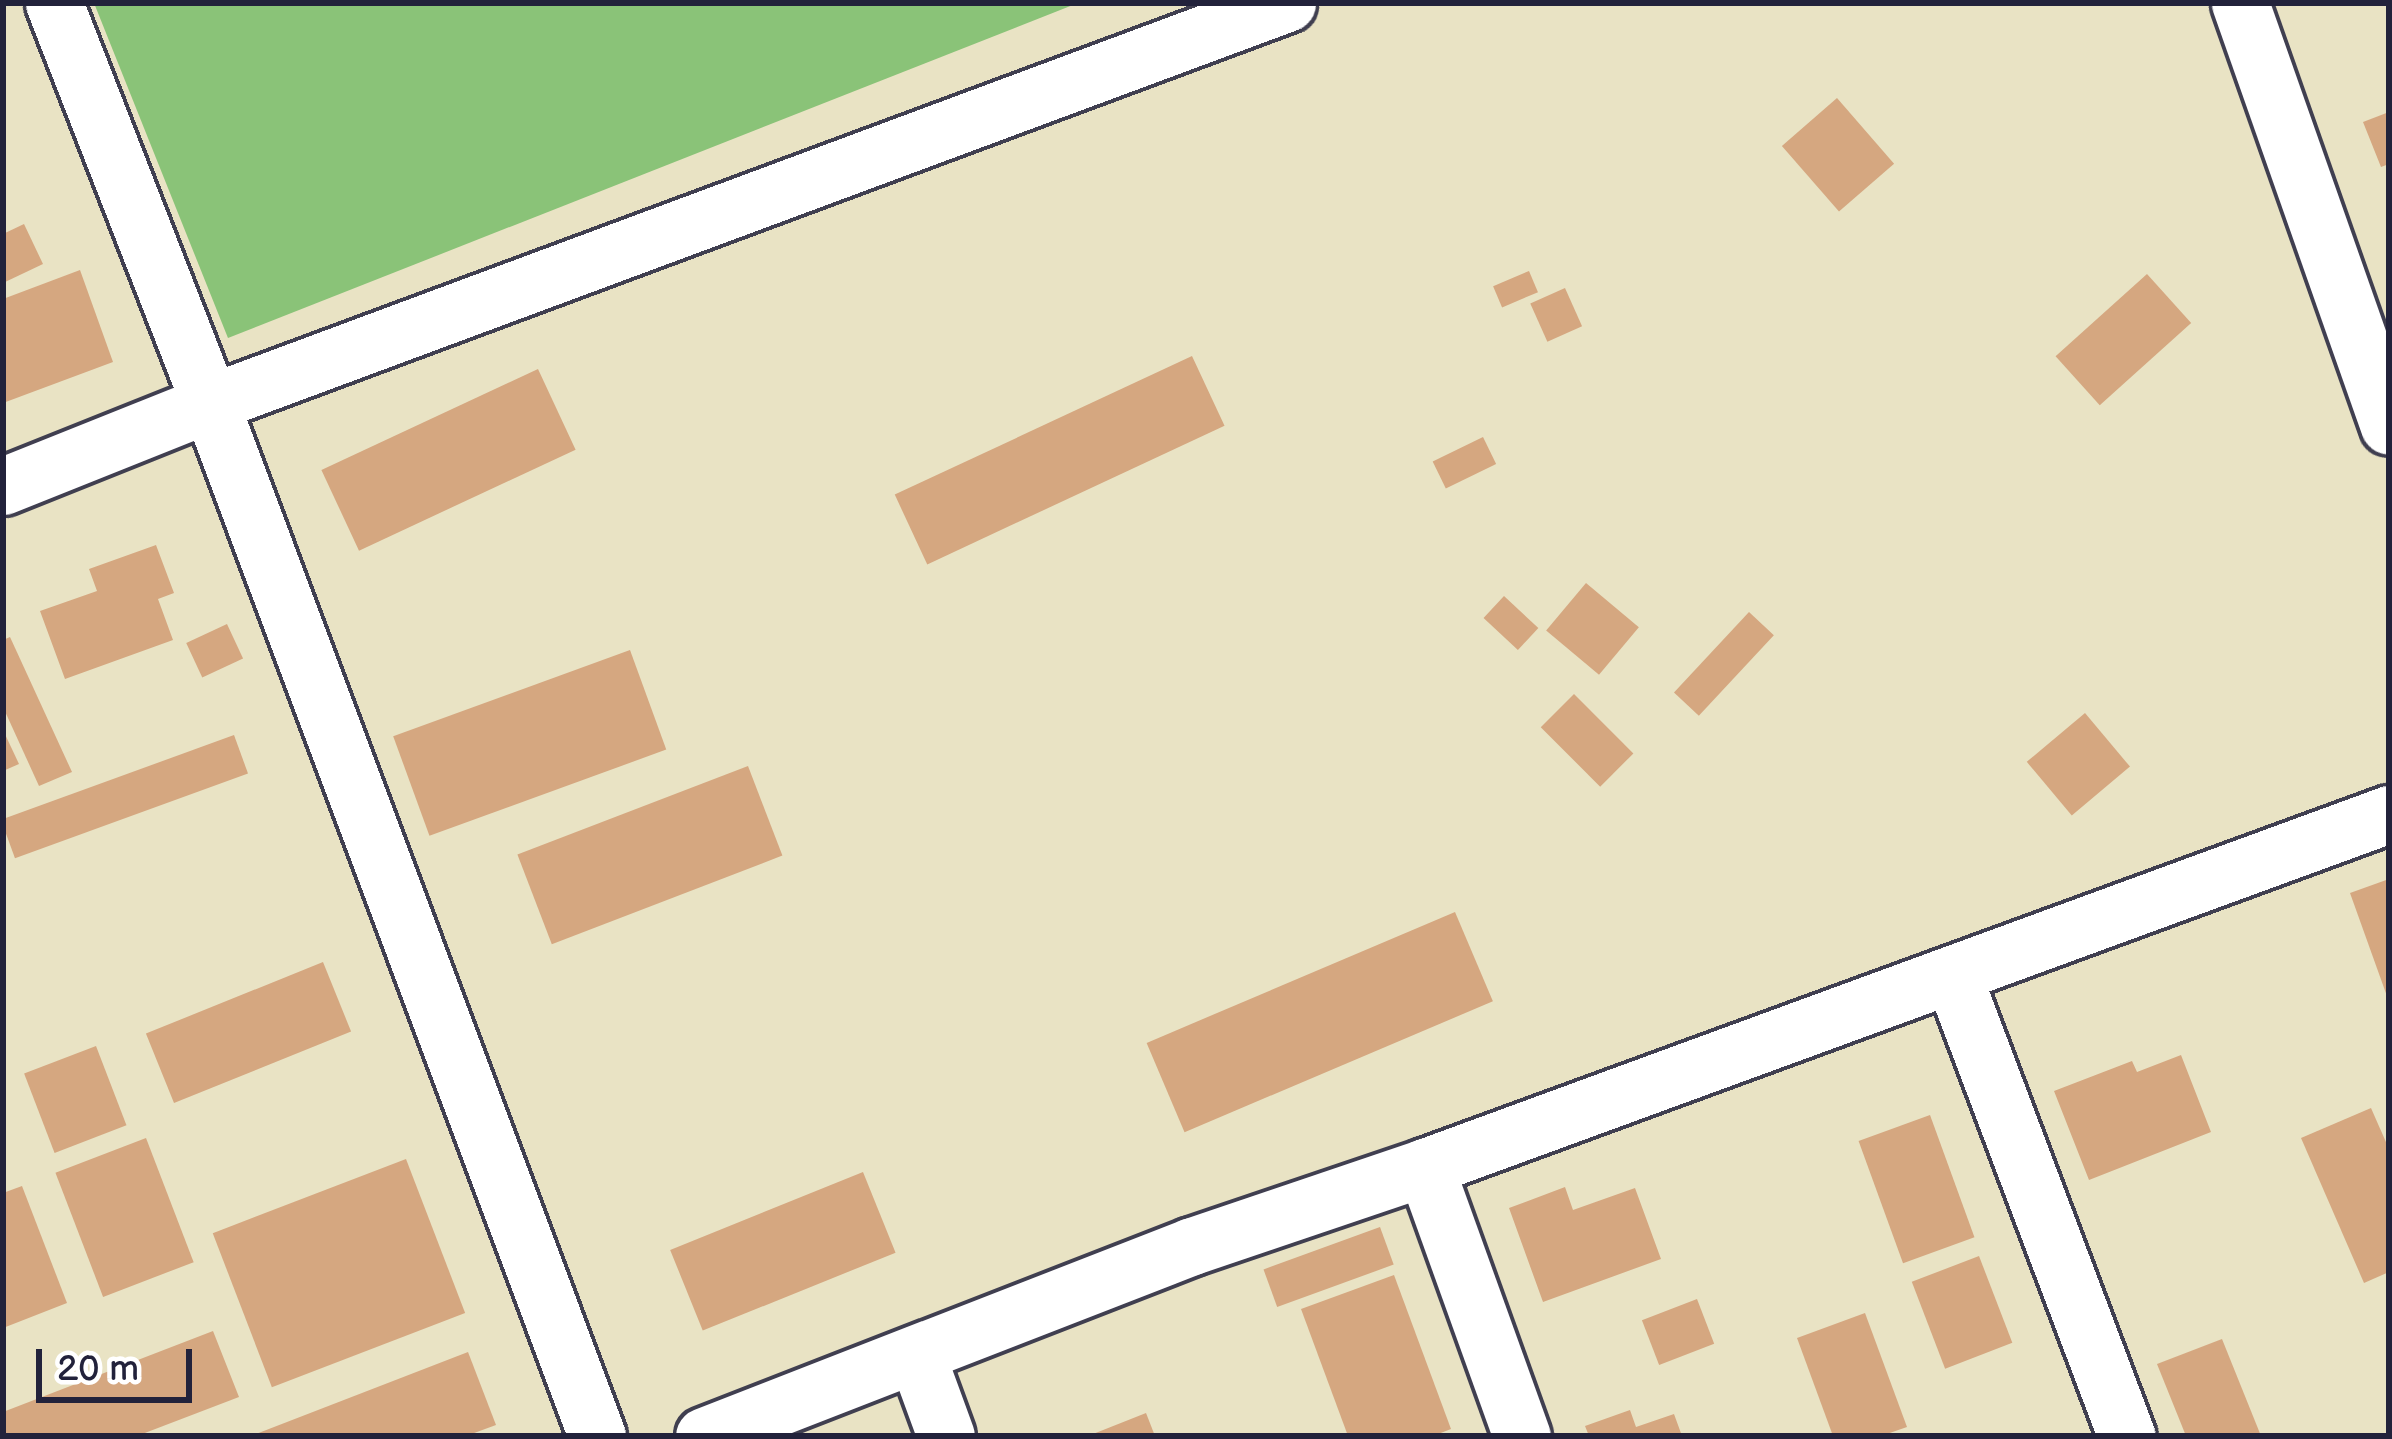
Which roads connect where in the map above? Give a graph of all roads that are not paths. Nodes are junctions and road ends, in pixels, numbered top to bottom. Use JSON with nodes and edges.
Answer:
{"nodes":[{"id":1,"x":54,"y":3,"type":"edge"},
{"id":2,"x":1287,"y":3,"type":"edge"},
{"id":3,"x":2240,"y":3,"type":"edge"},
{"id":4,"x":210,"y":403,"type":"junction"},
{"id":5,"x":2389,"y":425,"type":"edge"},
{"id":6,"x":3,"y":486,"type":"edge"},
{"id":7,"x":2389,"y":814,"type":"edge"},
{"id":8,"x":1952,"y":974,"type":"junction"},
{"id":9,"x":1425,"y":1167,"type":"junction"},
{"id":10,"x":916,"y":1354,"type":"junction"},
{"id":11,"x":597,"y":1436,"type":"edge"},
{"id":12,"x":704,"y":1436,"type":"edge"},
{"id":13,"x":946,"y":1436,"type":"edge"},
{"id":14,"x":1522,"y":1436,"type":"edge"},
{"id":15,"x":2127,"y":1436,"type":"edge"}],
"edges":[{"from":1,"to":4,"type":"street"},
{"from":2,"to":4,"type":"street"},
{"from":3,"to":5,"type":"street"},
{"from":4,"to":6,"type":"street"},
{"from":4,"to":11,"type":"street"},
{"from":7,"to":8,"type":"street"},
{"from":8,"to":9,"type":"street"},
{"from":8,"to":15,"type":"street"},
{"from":9,"to":10,"type":"street"},
{"from":9,"to":14,"type":"street"},
{"from":10,"to":12,"type":"street"},
{"from":10,"to":13,"type":"street"}]}
